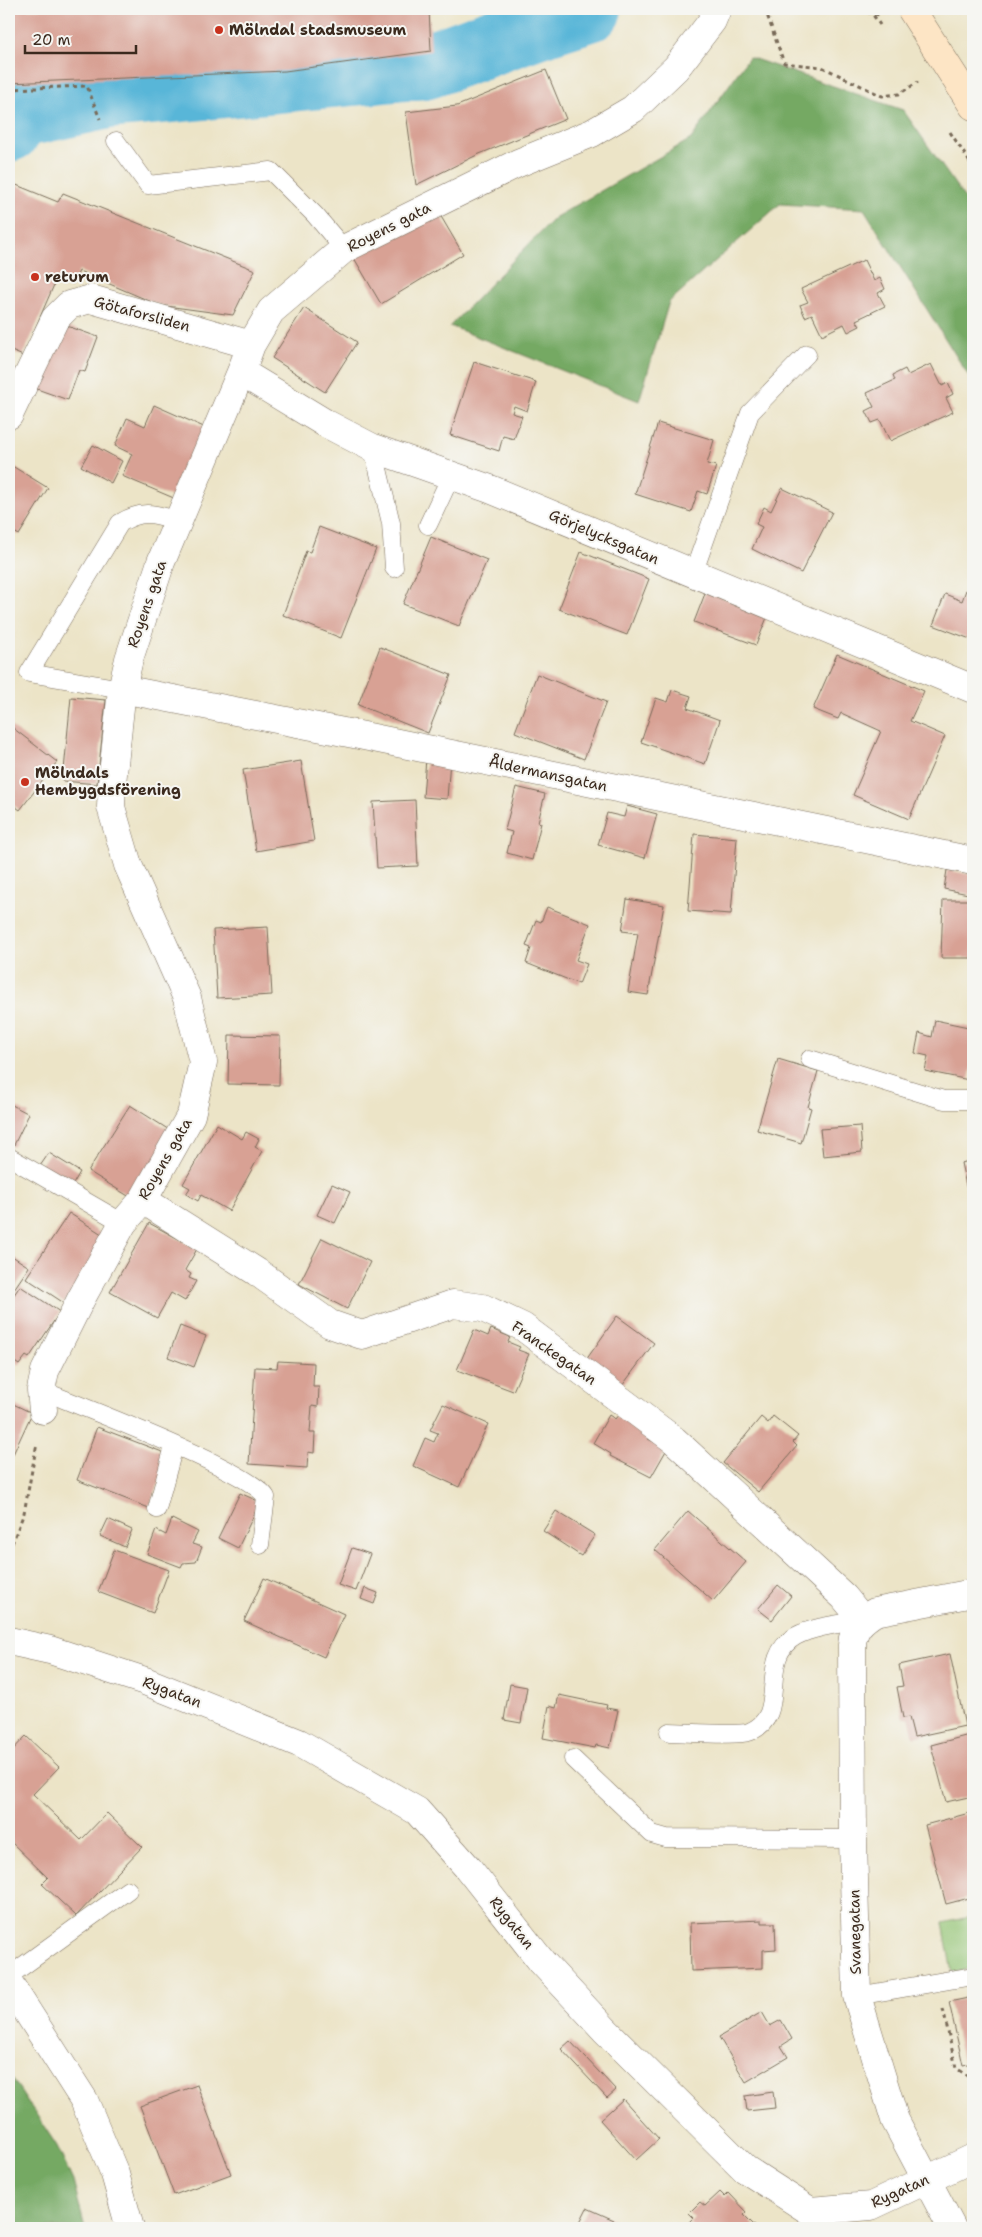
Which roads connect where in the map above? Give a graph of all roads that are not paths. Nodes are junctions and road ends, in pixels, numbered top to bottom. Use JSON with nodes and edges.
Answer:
{"nodes":[{"id":1,"x":717,"y":9,"type":"edge"},
{"id":2,"x":911,"y":9,"type":"edge"},
{"id":3,"x":973,"y":106,"type":"edge"},
{"id":4,"x":116,"y":141,"type":"road end"},
{"id":5,"x":344,"y":249,"type":"junction"},
{"id":6,"x":251,"y":345,"type":"junction"},
{"id":7,"x":807,"y":354,"type":"dead end"},
{"id":8,"x":241,"y":372,"type":"junction"},
{"id":9,"x":9,"y":415,"type":"edge"},
{"id":10,"x":373,"y":448,"type":"junction"},
{"id":11,"x":451,"y":476,"type":"junction"},
{"id":12,"x":179,"y":521,"type":"junction"},
{"id":13,"x":428,"y":525,"type":"dead end"},
{"id":14,"x":394,"y":568,"type":"dead end"},
{"id":15,"x":693,"y":574,"type":"junction"},
{"id":16,"x":122,"y":689,"type":"junction"},
{"id":17,"x":973,"y":689,"type":"edge"},
{"id":18,"x":973,"y":861,"type":"edge"},
{"id":19,"x":810,"y":1059,"type":"dead end"},
{"id":20,"x":973,"y":1100,"type":"edge"},
{"id":21,"x":9,"y":1157,"type":"edge"},
{"id":22,"x":143,"y":1200,"type":"junction"},
{"id":23,"x":123,"y":1223,"type":"junction"},
{"id":24,"x":42,"y":1400,"type":"joint"},
{"id":25,"x":174,"y":1446,"type":"junction"},
{"id":26,"x":157,"y":1509,"type":"dead end"},
{"id":27,"x":260,"y":1544,"type":"dead end"},
{"id":28,"x":973,"y":1593,"type":"edge"},
{"id":29,"x":863,"y":1620,"type":"junction"},
{"id":30,"x":9,"y":1641,"type":"edge"},
{"id":31,"x":669,"y":1732,"type":"dead end"},
{"id":32,"x":573,"y":1760,"type":"dead end"},
{"id":33,"x":853,"y":1840,"type":"junction"},
{"id":34,"x":128,"y":1890,"type":"dead end"},
{"id":35,"x":9,"y":1976,"type":"edge"},
{"id":36,"x":973,"y":1976,"type":"edge"},
{"id":37,"x":9,"y":1983,"type":"edge"},
{"id":38,"x":857,"y":1996,"type":"junction"},
{"id":39,"x":973,"y":2158,"type":"edge"},
{"id":40,"x":927,"y":2180,"type":"junction"},
{"id":41,"x":130,"y":2228,"type":"edge"},
{"id":42,"x":952,"y":2228,"type":"edge"}],
"edges":[{"from":1,"to":5,"type":"street","name":"Royens gata"},
{"from":2,"to":3,"type":"street","bridge":true},
{"from":4,"to":5,"type":"lane"},
{"from":5,"to":6,"type":"street","name":"Royens gata"},
{"from":6,"to":8,"type":"street","name":"Royens gata"},
{"from":6,"to":9,"type":"street","name":"Götaforsliden"},
{"from":7,"to":15,"type":"lane"},
{"from":8,"to":10,"type":"street","name":"Görjelycksgatan"},
{"from":8,"to":12,"type":"street","name":"Royens gata"},
{"from":10,"to":11,"type":"street","name":"Görjelycksgatan"},
{"from":10,"to":14,"type":"lane"},
{"from":11,"to":13,"type":"lane"},
{"from":11,"to":15,"type":"street","name":"Görjelycksgatan"},
{"from":12,"to":16,"type":"street","name":"Royens gata"},
{"from":12,"to":16,"type":"lane"},
{"from":15,"to":17,"type":"street","name":"Görjelycksgatan"},
{"from":16,"to":18,"type":"street","name":"Åldermansgatan"},
{"from":16,"to":22,"type":"street","name":"Royens gata"},
{"from":19,"to":20,"type":"lane"},
{"from":21,"to":23,"type":"lane"},
{"from":22,"to":23,"type":"street","name":"Royens gata"},
{"from":22,"to":29,"type":"street","name":"Franckegatan"},
{"from":23,"to":24,"type":"street","name":"Royens gata"},
{"from":24,"to":25,"type":"lane"},
{"from":25,"to":26,"type":"lane"},
{"from":25,"to":27,"type":"lane"},
{"from":28,"to":29,"type":"street"},
{"from":29,"to":31,"type":"lane"},
{"from":29,"to":33,"type":"street","name":"Svanegatan"},
{"from":30,"to":40,"type":"street","name":"Rygatan"},
{"from":32,"to":33,"type":"lane"},
{"from":33,"to":38,"type":"street","name":"Svanegatan"},
{"from":34,"to":35,"type":"lane"},
{"from":36,"to":38,"type":"lane"},
{"from":37,"to":41,"type":"street"},
{"from":38,"to":40,"type":"street","name":"Svanegatan"},
{"from":39,"to":40,"type":"street","name":"Rygatan"},
{"from":40,"to":42,"type":"street","name":"Svanegatan"}]}
